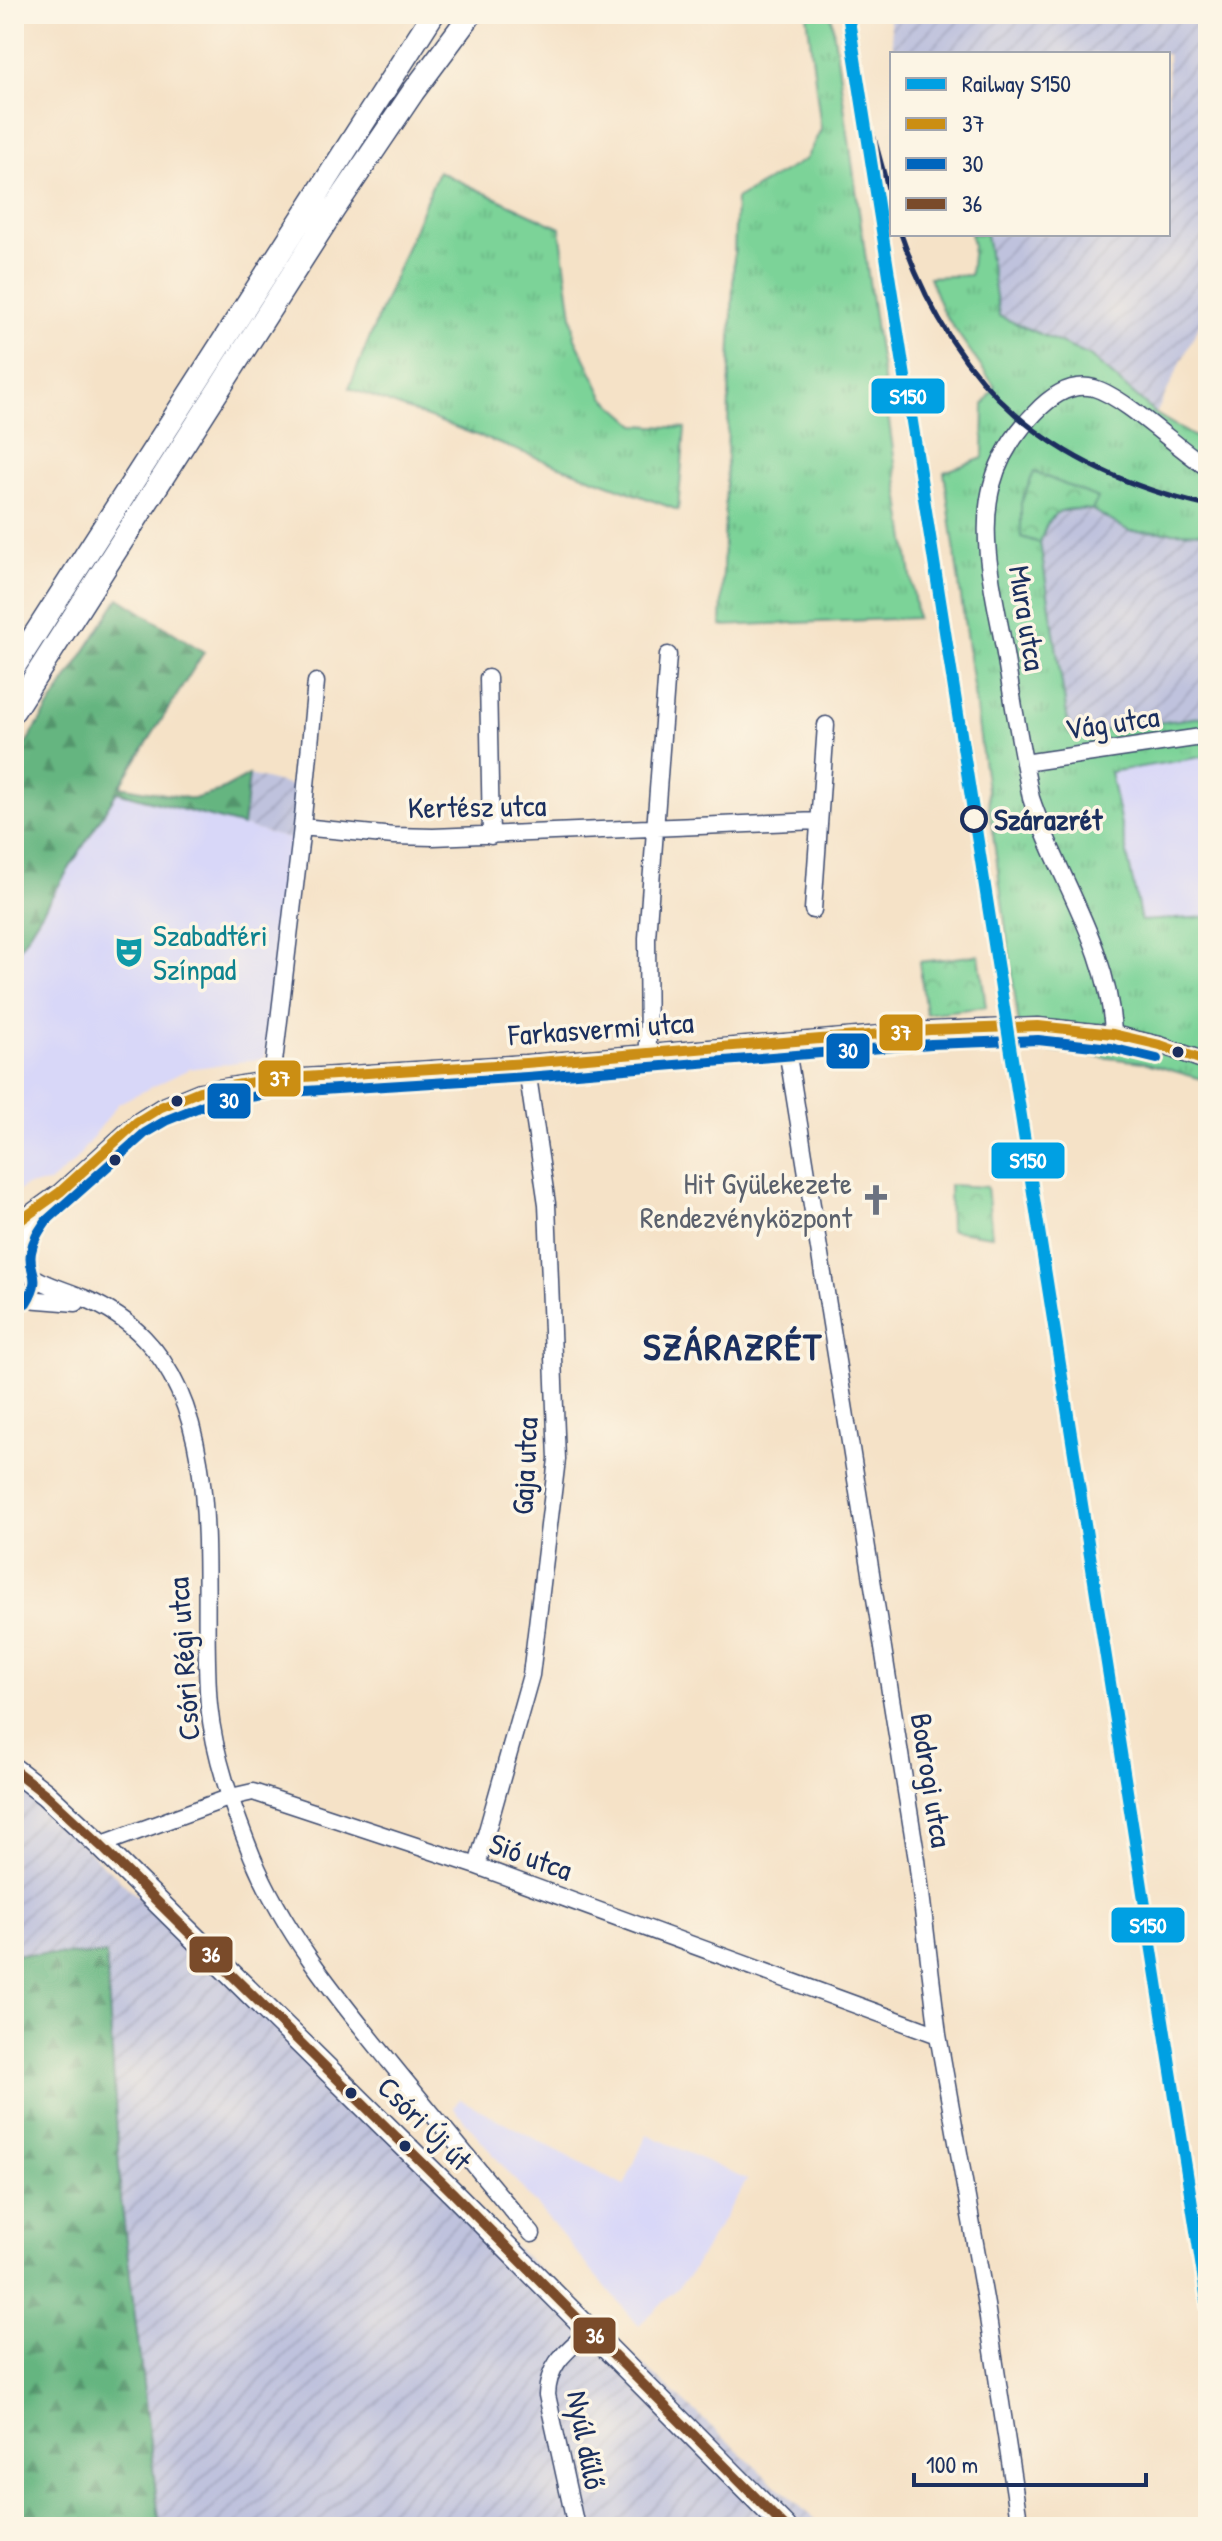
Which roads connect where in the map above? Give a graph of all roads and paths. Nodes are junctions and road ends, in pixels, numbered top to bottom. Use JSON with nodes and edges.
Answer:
{"nodes":[{"id":1,"x":433,"y":14,"type":"edge"},
{"id":2,"x":471,"y":14,"type":"edge"},
{"id":3,"x":1208,"y":468,"type":"edge"},
{"id":4,"x":668,"y":655,"type":"dead end"},
{"id":5,"x":14,"y":667,"type":"edge"},
{"id":6,"x":488,"y":678,"type":"dead end"},
{"id":7,"x":316,"y":682,"type":"dead end"},
{"id":8,"x":14,"y":710,"type":"edge"},
{"id":9,"x":826,"y":725,"type":"dead end"},
{"id":10,"x":1208,"y":736,"type":"edge"},
{"id":11,"x":1024,"y":763,"type":"junction"},
{"id":12,"x":818,"y":821,"type":"junction"},
{"id":13,"x":302,"y":827,"type":"junction"},
{"id":14,"x":654,"y":829,"type":"junction"},
{"id":15,"x":491,"y":836,"type":"junction"},
{"id":16,"x":813,"y":910,"type":"dead end"},
{"id":17,"x":1113,"y":1034,"type":"junction"},
{"id":18,"x":786,"y":1043,"type":"junction"},
{"id":19,"x":648,"y":1053,"type":"junction"},
{"id":20,"x":1208,"y":1062,"type":"edge"},
{"id":21,"x":526,"y":1063,"type":"junction"},
{"id":22,"x":272,"y":1079,"type":"junction"},
{"id":23,"x":35,"y":1212,"type":"junction"},
{"id":24,"x":14,"y":1225,"type":"edge"},
{"id":25,"x":16,"y":1263,"type":"edge"},
{"id":26,"x":14,"y":1297,"type":"edge"},
{"id":27,"x":99,"y":1307,"type":"junction"},
{"id":28,"x":14,"y":1770,"type":"edge"},
{"id":29,"x":231,"y":1797,"type":"junction"},
{"id":30,"x":100,"y":1845,"type":"junction"},
{"id":31,"x":477,"y":1866,"type":"junction"},
{"id":32,"x":938,"y":2035,"type":"junction"},
{"id":33,"x":532,"y":2234,"type":"dead end"},
{"id":34,"x":589,"y":2331,"type":"junction"},
{"id":35,"x":576,"y":2527,"type":"edge"},
{"id":36,"x":785,"y":2527,"type":"edge"},
{"id":37,"x":1020,"y":2527,"type":"edge"}],
"edges":[{"from":1,"to":5,"type":"main road"},
{"from":2,"to":8,"type":"main road"},
{"from":3,"to":11,"type":"street","name":"Mura utca"},
{"from":4,"to":14,"type":"street"},
{"from":6,"to":15,"type":"street"},
{"from":7,"to":13,"type":"street"},
{"from":9,"to":12,"type":"street"},
{"from":10,"to":11,"type":"street","name":"Vág utca"},
{"from":11,"to":17,"type":"street","name":"Mura utca"},
{"from":12,"to":14,"type":"street","name":"Kertész utca"},
{"from":12,"to":16,"type":"street"},
{"from":13,"to":15,"type":"street","name":"Kertész utca"},
{"from":13,"to":22,"type":"street"},
{"from":14,"to":15,"type":"street","name":"Kertész utca"},
{"from":14,"to":19,"type":"street"},
{"from":17,"to":18,"type":"street","name":"Farkasvermi utca"},
{"from":17,"to":20,"type":"street","name":"Farkasvermi utca"},
{"from":18,"to":19,"type":"street","name":"Farkasvermi utca"},
{"from":18,"to":32,"type":"street","name":"Bodrogi utca"},
{"from":19,"to":21,"type":"street","name":"Farkasvermi utca"},
{"from":21,"to":22,"type":"street","name":"Farkasvermi utca"},
{"from":21,"to":31,"type":"street","name":"Gaja utca"},
{"from":22,"to":23,"type":"street","name":"Farkasvermi utca"},
{"from":23,"to":24,"type":"street","name":"Farkasvermi utca"},
{"from":23,"to":25,"type":"street","name":"Farkasvermi utca"},
{"from":25,"to":26,"type":"street","name":"Farkasvermi utca"},
{"from":25,"to":27,"type":"street","name":"Csóri Régi utca"},
{"from":26,"to":27,"type":"street","name":"Csóri Régi utca"},
{"from":27,"to":29,"type":"street","name":"Csóri Régi utca"},
{"from":28,"to":30,"type":"main road","name":"Csóri Új út"},
{"from":29,"to":30,"type":"street","name":"Sió utca"},
{"from":29,"to":31,"type":"street","name":"Sió utca"},
{"from":29,"to":33,"type":"street","name":"Csóri Régi utca"},
{"from":30,"to":34,"type":"main road","name":"Csóri Új út"},
{"from":31,"to":32,"type":"street","name":"Sió utca"},
{"from":32,"to":37,"type":"street","name":"Bodrogi utca"},
{"from":34,"to":35,"type":"street","name":"Nyúl dűlő"},
{"from":34,"to":36,"type":"main road","name":"Csóri Új út"}]}
